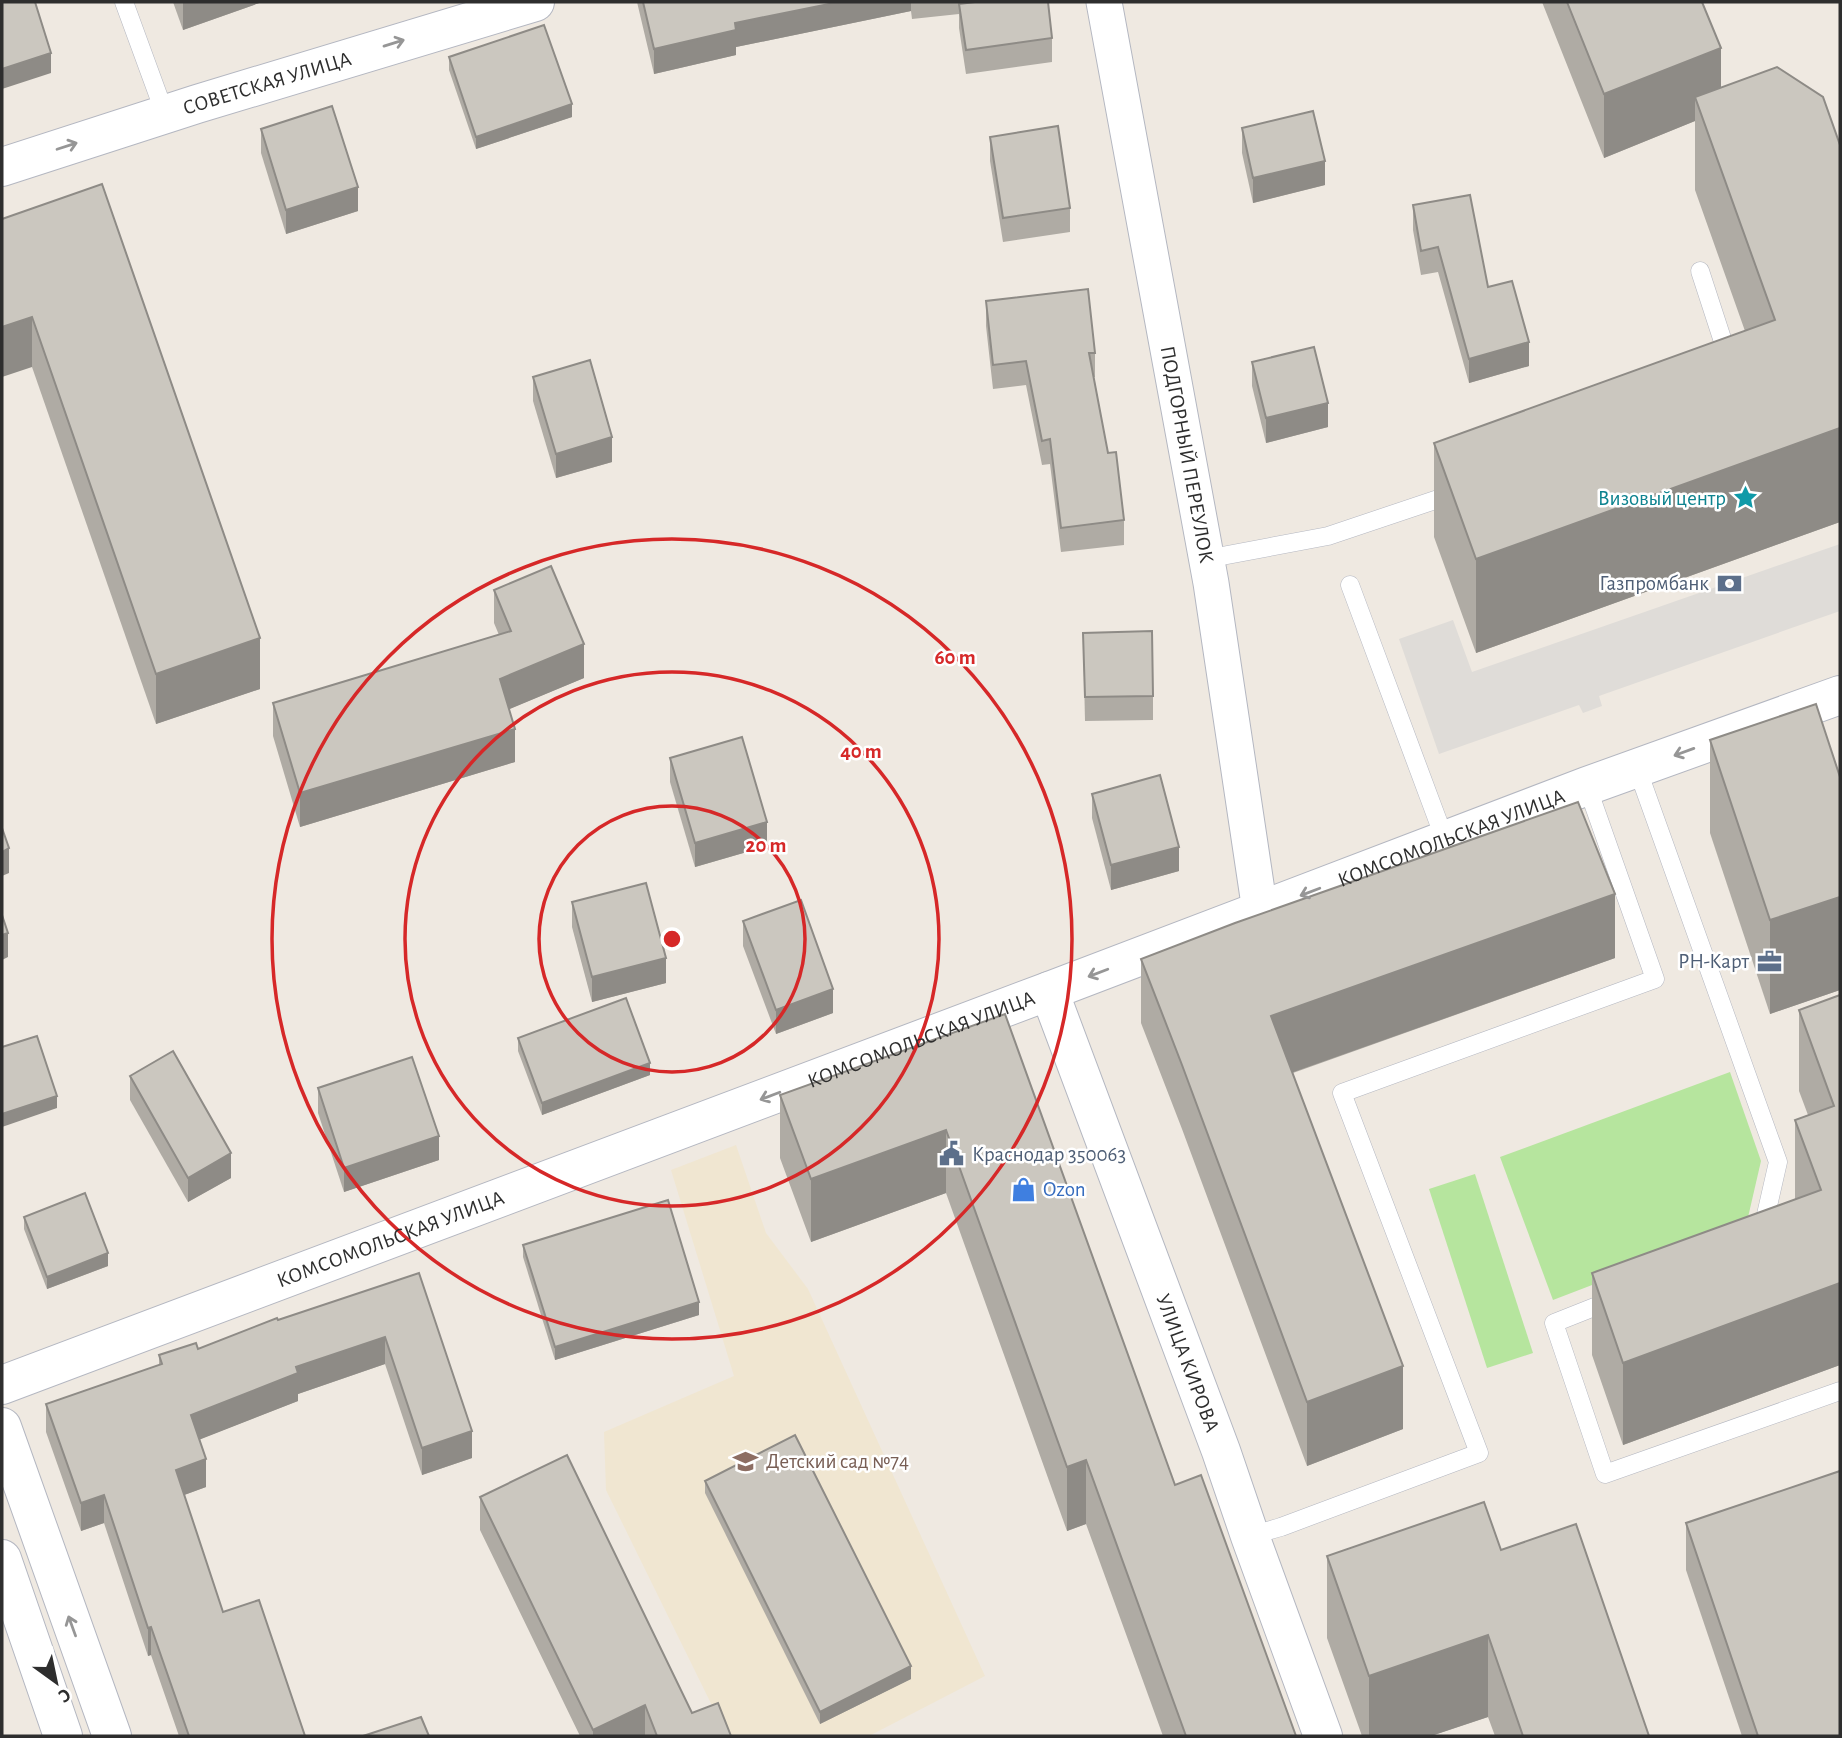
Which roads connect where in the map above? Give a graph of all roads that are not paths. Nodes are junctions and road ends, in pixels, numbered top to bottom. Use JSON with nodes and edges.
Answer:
{"nodes":[{"id":1,"x":124,"y":2,"type":"edge"},
{"id":2,"x":535,"y":2,"type":"edge"},
{"id":3,"x":1104,"y":2,"type":"edge"},
{"id":4,"x":165,"y":114,"type":"junction"},
{"id":5,"x":2,"y":167,"type":"edge"},
{"id":6,"x":1700,"y":271,"type":"dead end"},
{"id":7,"x":1733,"y":371,"type":"edge"},
{"id":8,"x":1476,"y":486,"type":"edge"},
{"id":9,"x":1206,"y":559,"type":"junction"},
{"id":10,"x":1350,"y":585,"type":"dead end"},
{"id":11,"x":1840,"y":695,"type":"edge"},
{"id":12,"x":1637,"y":768,"type":"junction"},
{"id":13,"x":1587,"y":786,"type":"junction"},
{"id":14,"x":1445,"y":840,"type":"junction"},
{"id":15,"x":1260,"y":911,"type":"junction"},
{"id":16,"x":1049,"y":991,"type":"junction"},
{"id":17,"x":1748,"y":1245,"type":"edge"},
{"id":18,"x":1632,"y":1292,"type":"edge"},
{"id":19,"x":2,"y":1385,"type":"edge"},
{"id":20,"x":1840,"y":1391,"type":"edge"},
{"id":21,"x":2,"y":1427,"type":"edge"},
{"id":22,"x":1250,"y":1536,"type":"junction"},
{"id":23,"x":2,"y":1559,"type":"edge"},
{"id":24,"x":64,"y":1736,"type":"edge"},
{"id":25,"x":112,"y":1736,"type":"edge"},
{"id":26,"x":1323,"y":1736,"type":"edge"}],
"edges":[{"from":1,"to":4,"type":"lane"},
{"from":4,"to":2,"type":"street","name":"СОВЕТСКАЯ УЛИЦА","one_way":true},
{"from":3,"to":9,"type":"street","name":"ПОДГОРНЫЙ ПЕРЕУЛОК"},
{"from":5,"to":4,"type":"street","name":"СОВЕТСКАЯ УЛИЦА","one_way":true},
{"from":6,"to":7,"type":"lane"},
{"from":8,"to":9,"type":"lane"},
{"from":9,"to":15,"type":"street","name":"ПОДГОРНЫЙ ПЕРЕУЛОК"},
{"from":10,"to":14,"type":"lane"},
{"from":11,"to":12,"type":"street","name":"КОМСОМОЛЬСКАЯ УЛИЦА","one_way":true},
{"from":12,"to":13,"type":"street","name":"КОМСОМОЛЬСКАЯ УЛИЦА"},
{"from":12,"to":17,"type":"lane"},
{"from":13,"to":14,"type":"street","name":"КОМСОМОЛЬСКАЯ УЛИЦА"},
{"from":13,"to":22,"type":"lane"},
{"from":14,"to":15,"type":"street","name":"КОМСОМОЛЬСКАЯ УЛИЦА","one_way":true},
{"from":15,"to":16,"type":"street","name":"КОМСОМОЛЬСКАЯ УЛИЦА","one_way":true},
{"from":16,"to":19,"type":"street","name":"КОМСОМОЛЬСКАЯ УЛИЦА","one_way":true},
{"from":16,"to":22,"type":"street","name":"УЛИЦА КИРОВА"},
{"from":18,"to":20,"type":"lane"},
{"from":25,"to":21,"type":"street","one_way":true},
{"from":22,"to":26,"type":"street","name":"УЛИЦА КИРОВА"},
{"from":23,"to":24,"type":"street"}]}
